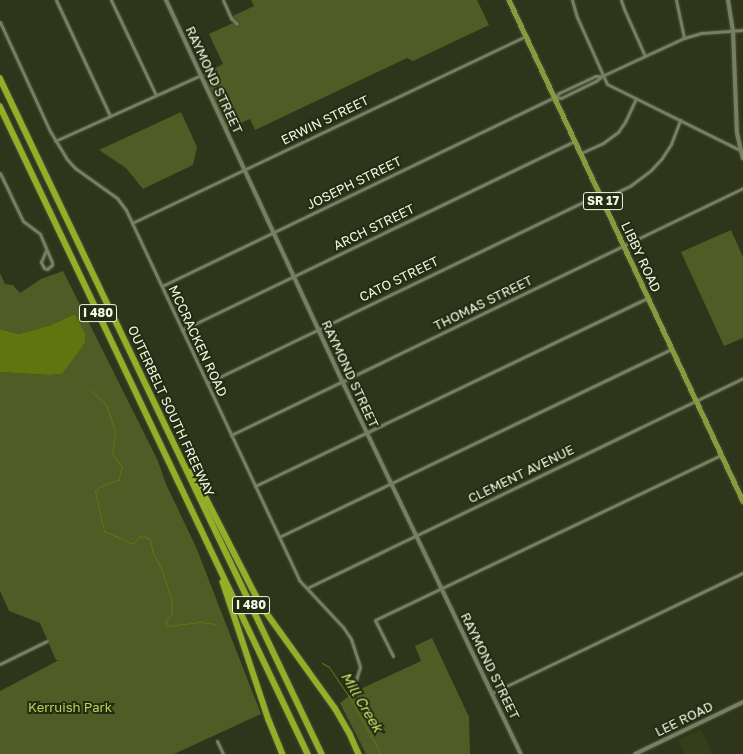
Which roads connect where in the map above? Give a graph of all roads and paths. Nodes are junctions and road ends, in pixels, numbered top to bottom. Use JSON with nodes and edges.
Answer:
{"nodes":[{"id":1,"x":56,"y":0,"type":"edge"},
{"id":2,"x":111,"y":0,"type":"edge"},
{"id":3,"x":166,"y":0,"type":"edge"},
{"id":4,"x":223,"y":0,"type":"edge"},
{"id":5,"x":509,"y":0,"type":"edge"},
{"id":6,"x":572,"y":0,"type":"edge"},
{"id":7,"x":621,"y":0,"type":"edge"},
{"id":8,"x":676,"y":0,"type":"edge"},
{"id":9,"x":728,"y":0,"type":"edge"},
{"id":10,"x":0,"y":22,"type":"edge"},
{"id":11,"x":237,"y":24,"type":"dead end"},
{"id":12,"x":733,"y":30,"type":"junction"},
{"id":13,"x":743,"y":30,"type":"edge"},
{"id":14,"x":526,"y":36,"type":"junction"},
{"id":15,"x":684,"y":38,"type":"junction"},
{"id":16,"x":645,"y":56,"type":"junction"},
{"id":17,"x":0,"y":72,"type":"edge"},
{"id":18,"x":201,"y":75,"type":"junction"},
{"id":19,"x":602,"y":76,"type":"junction"},
{"id":20,"x":0,"y":78,"type":"edge"},
{"id":21,"x":156,"y":95,"type":"junction"},
{"id":22,"x":555,"y":97,"type":"junction"},
{"id":23,"x":636,"y":98,"type":"junction"},
{"id":24,"x":0,"y":106,"type":"edge"},
{"id":25,"x":110,"y":116,"type":"junction"},
{"id":26,"x":680,"y":120,"type":"junction"},
{"id":27,"x":22,"y":122,"type":"junction"},
{"id":28,"x":55,"y":141,"type":"junction"},
{"id":29,"x":576,"y":141,"type":"junction"},
{"id":30,"x":740,"y":150,"type":"junction"},
{"id":31,"x":581,"y":153,"type":"junction"},
{"id":32,"x":743,"y":158,"type":"edge"},
{"id":33,"x":244,"y":170,"type":"junction"},
{"id":34,"x":0,"y":173,"type":"edge"},
{"id":35,"x":743,"y":188,"type":"edge"},
{"id":36,"x":599,"y":194,"type":"junction"},
{"id":37,"x":602,"y":199,"type":"junction"},
{"id":38,"x":132,"y":223,"type":"junction"},
{"id":39,"x":274,"y":233,"type":"junction"},
{"id":40,"x":624,"y":246,"type":"junction"},
{"id":41,"x":46,"y":250,"type":"junction"},
{"id":42,"x":294,"y":277,"type":"junction"},
{"id":43,"x":162,"y":286,"type":"junction"},
{"id":44,"x":648,"y":298,"type":"junction"},
{"id":45,"x":318,"y":329,"type":"junction"},
{"id":46,"x":182,"y":330,"type":"junction"},
{"id":47,"x":672,"y":349,"type":"junction"},
{"id":48,"x":743,"y":378,"type":"edge"},
{"id":49,"x":343,"y":382,"type":"junction"},
{"id":50,"x":207,"y":383,"type":"junction"},
{"id":51,"x":697,"y":401,"type":"junction"},
{"id":52,"x":367,"y":433,"type":"junction"},
{"id":53,"x":231,"y":435,"type":"junction"},
{"id":54,"x":721,"y":455,"type":"junction"},
{"id":55,"x":180,"y":456,"type":"junction"},
{"id":56,"x":392,"y":484,"type":"junction"},
{"id":57,"x":255,"y":486,"type":"junction"},
{"id":58,"x":743,"y":501,"type":"edge"},
{"id":59,"x":416,"y":535,"type":"junction"},
{"id":60,"x":279,"y":537,"type":"junction"},
{"id":61,"x":218,"y":565,"type":"junction"},
{"id":62,"x":743,"y":573,"type":"edge"},
{"id":63,"x":307,"y":588,"type":"junction"},
{"id":64,"x":442,"y":588,"type":"junction"},
{"id":65,"x":47,"y":642,"type":"dead end"},
{"id":66,"x":393,"y":656,"type":"dead end"},
{"id":67,"x":0,"y":664,"type":"edge"},
{"id":68,"x":356,"y":680,"type":"dead end"},
{"id":69,"x":492,"y":693,"type":"junction"},
{"id":70,"x":743,"y":702,"type":"edge"},
{"id":71,"x":217,"y":741,"type":"dead end"},
{"id":72,"x":223,"y":754,"type":"edge"},
{"id":73,"x":283,"y":754,"type":"edge"},
{"id":74,"x":308,"y":754,"type":"edge"},
{"id":75,"x":322,"y":754,"type":"edge"},
{"id":76,"x":359,"y":754,"type":"edge"},
{"id":77,"x":521,"y":754,"type":"edge"},
{"id":78,"x":634,"y":754,"type":"edge"}],
"edges":[{"from":1,"to":25,"type":"street"},
{"from":2,"to":21,"type":"street"},
{"from":3,"to":18,"type":"street","name":"RAYMOND STREET"},
{"from":4,"to":11,"type":"street"},
{"from":5,"to":14,"type":"main road","name":"LIBBY ROAD","number":"SR 17"},
{"from":6,"to":19,"type":"street"},
{"from":7,"to":16,"type":"street"},
{"from":8,"to":15,"type":"street"},
{"from":9,"to":12,"type":"street"},
{"from":10,"to":28,"type":"street","name":"MCCRACKEN ROAD"},
{"from":12,"to":13,"type":"street","name":"JOSEPH STREET"},
{"from":12,"to":15,"type":"street","name":"JOSEPH STREET"},
{"from":12,"to":30,"type":"street"},
{"from":14,"to":22,"type":"main road","name":"LIBBY ROAD","number":"SR 17"},
{"from":14,"to":33,"type":"street","name":"ERWIN STREET"},
{"from":15,"to":16,"type":"street","name":"JOSEPH STREET"},
{"from":16,"to":19,"type":"street","name":"JOSEPH STREET"},
{"from":17,"to":27,"type":"highway"},
{"from":18,"to":21,"type":"street"},
{"from":18,"to":33,"type":"street","name":"RAYMOND STREET"},
{"from":19,"to":22,"type":"street","name":"JOSEPH STREET"},
{"from":19,"to":23,"type":"street"},
{"from":20,"to":27,"type":"highway","name":"OUTERBELT SOUTH FREEWAY","number":"I 480"},
{"from":21,"to":25,"type":"street"},
{"from":22,"to":29,"type":"main road","name":"LIBBY ROAD","number":"SR 17"},
{"from":22,"to":39,"type":"street","name":"JOSEPH STREET"},
{"from":23,"to":26,"type":"street"},
{"from":23,"to":31,"type":"street"},
{"from":24,"to":61,"type":"highway","name":"OUTERBELT SOUTH FREEWAY","number":"I 480"},
{"from":25,"to":28,"type":"street"},
{"from":26,"to":30,"type":"street"},
{"from":26,"to":37,"type":"street"},
{"from":27,"to":55,"type":"highway","name":"OUTERBELT SOUTH FREEWAY","number":"I 480"},
{"from":28,"to":38,"type":"street","name":"MCCRACKEN ROAD"},
{"from":29,"to":31,"type":"main road","name":"LIBBY ROAD","number":"SR 17"},
{"from":29,"to":42,"type":"street","name":"ARCH STREET"},
{"from":30,"to":32,"type":"street"},
{"from":31,"to":36,"type":"main road","name":"LIBBY ROAD","number":"SR 17"},
{"from":33,"to":38,"type":"street","name":"ERWIN STREET"},
{"from":33,"to":39,"type":"street","name":"RAYMOND STREET"},
{"from":34,"to":41,"type":"street"},
{"from":35,"to":40,"type":"street","name":"THOMAS STREET"},
{"from":36,"to":37,"type":"main road","name":"LIBBY ROAD","number":"SR 17"},
{"from":36,"to":45,"type":"street","name":"CATO STREET"},
{"from":37,"to":40,"type":"main road","name":"LIBBY ROAD","number":"SR 17"},
{"from":38,"to":43,"type":"street","name":"MCCRACKEN ROAD"},
{"from":39,"to":42,"type":"street","name":"RAYMOND STREET"},
{"from":39,"to":43,"type":"street","name":"JOSEPH STREET"},
{"from":40,"to":44,"type":"main road","name":"LIBBY ROAD","number":"SR 17"},
{"from":40,"to":49,"type":"street","name":"THOMAS STREET"},
{"from":41,"to":41,"type":"street"},
{"from":42,"to":45,"type":"street","name":"RAYMOND STREET"},
{"from":42,"to":46,"type":"street","name":"ARCH STREET"},
{"from":43,"to":46,"type":"street","name":"MCCRACKEN ROAD"},
{"from":44,"to":47,"type":"main road","name":"LIBBY ROAD","number":"SR 17"},
{"from":44,"to":52,"type":"street"},
{"from":45,"to":49,"type":"street","name":"RAYMOND STREET"},
{"from":45,"to":50,"type":"street","name":"CATO STREET"},
{"from":46,"to":50,"type":"street","name":"MCCRACKEN ROAD"},
{"from":47,"to":51,"type":"main road","name":"LIBBY ROAD","number":"SR 17"},
{"from":47,"to":56,"type":"street"},
{"from":48,"to":51,"type":"street","name":"CLEMENT AVENUE"},
{"from":49,"to":52,"type":"street","name":"RAYMOND STREET"},
{"from":49,"to":53,"type":"street","name":"THOMAS STREET"},
{"from":50,"to":53,"type":"street","name":"MCCRACKEN ROAD"},
{"from":51,"to":54,"type":"main road","name":"LIBBY ROAD","number":"SR 17"},
{"from":51,"to":59,"type":"street","name":"CLEMENT AVENUE"},
{"from":52,"to":56,"type":"street","name":"RAYMOND STREET"},
{"from":52,"to":57,"type":"street"},
{"from":53,"to":57,"type":"street","name":"MCCRACKEN ROAD"},
{"from":54,"to":58,"type":"main road","name":"LIBBY ROAD","number":"SR 17"},
{"from":54,"to":64,"type":"street"},
{"from":55,"to":75,"type":"highway","name":"OUTERBELT SOUTH FREEWAY","number":"I 480"},
{"from":55,"to":76,"type":"highway"},
{"from":56,"to":59,"type":"street","name":"RAYMOND STREET"},
{"from":56,"to":60,"type":"street"},
{"from":57,"to":60,"type":"street","name":"MCCRACKEN ROAD"},
{"from":59,"to":63,"type":"street","name":"CLEMENT AVENUE"},
{"from":59,"to":64,"type":"street","name":"RAYMOND STREET"},
{"from":60,"to":63,"type":"street","name":"MCCRACKEN ROAD"},
{"from":61,"to":73,"type":"highway"},
{"from":61,"to":74,"type":"highway","name":"OUTERBELT SOUTH FREEWAY","number":"I 480"},
{"from":62,"to":69,"type":"street"},
{"from":63,"to":68,"type":"street","name":"MCCRACKEN ROAD"},
{"from":64,"to":66,"type":"street"},
{"from":64,"to":69,"type":"street","name":"RAYMOND STREET"},
{"from":65,"to":67,"type":"street"},
{"from":69,"to":77,"type":"street","name":"RAYMOND STREET"},
{"from":70,"to":78,"type":"street","name":"LEE ROAD"},
{"from":71,"to":72,"type":"street"}]}
